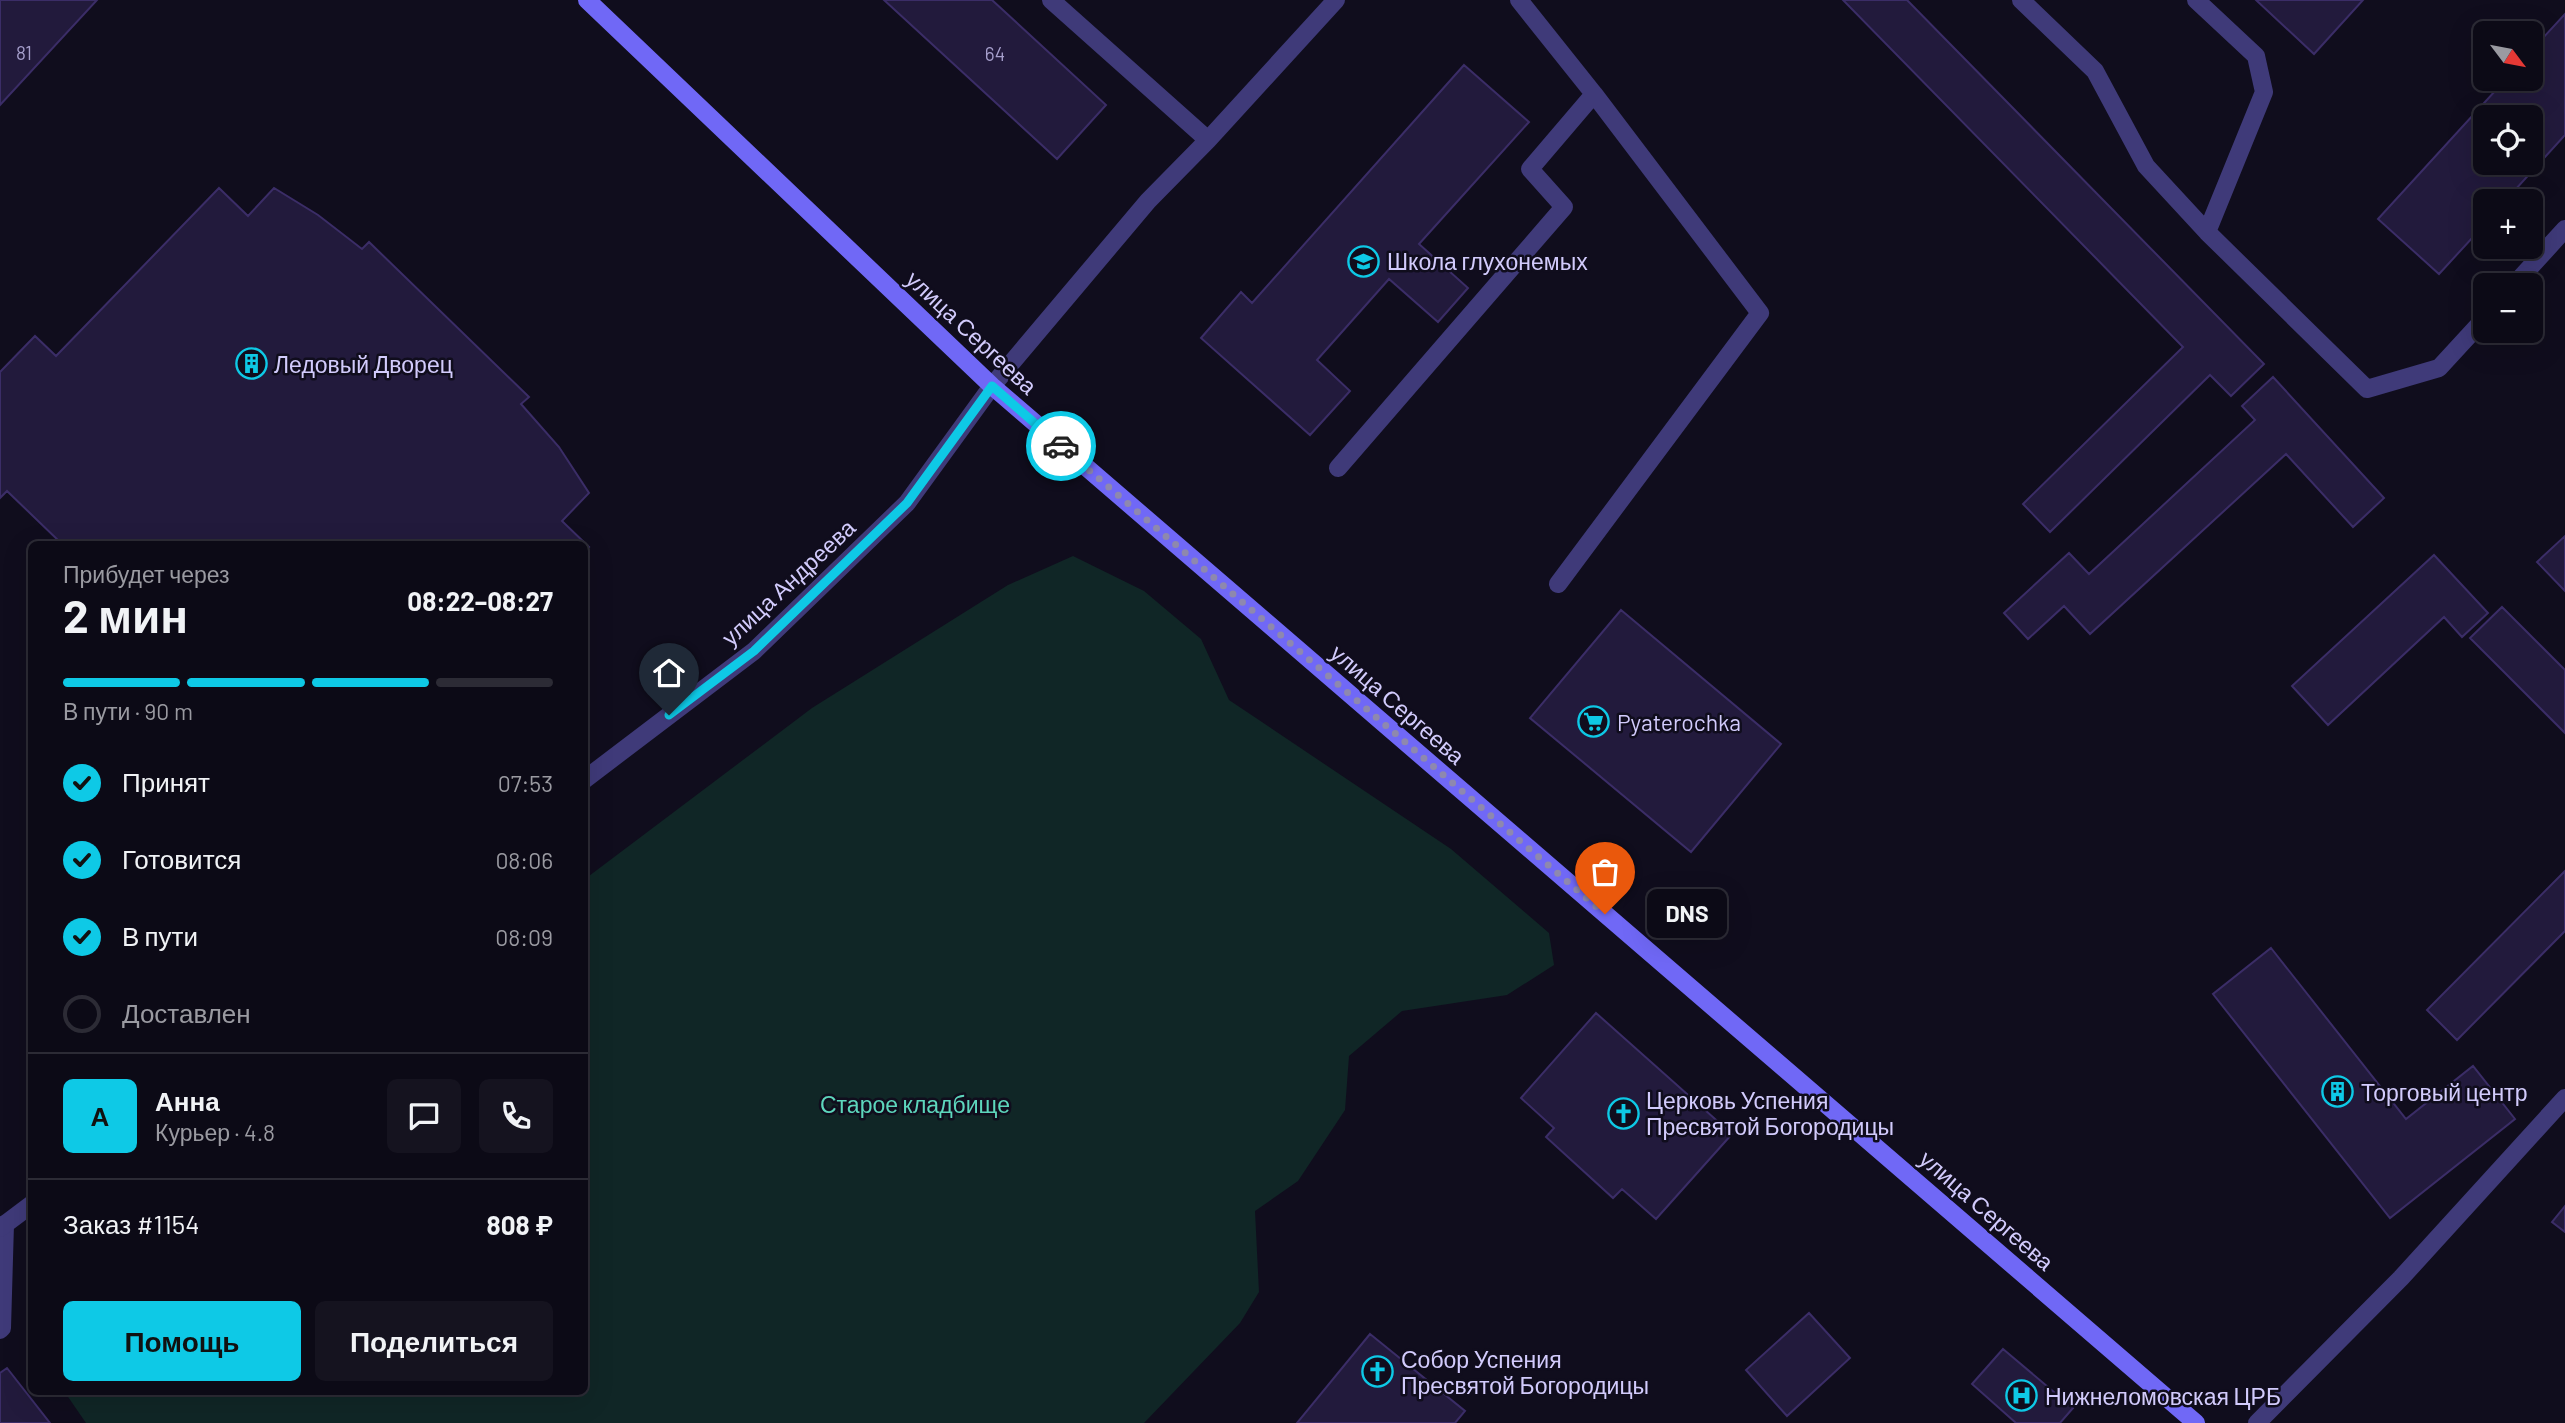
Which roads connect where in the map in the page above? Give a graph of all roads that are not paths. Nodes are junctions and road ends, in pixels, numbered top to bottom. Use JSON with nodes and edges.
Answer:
{"nodes":[{"id":1,"x":587,"y":0,"type":"edge"},
{"id":2,"x":1051,"y":0,"type":"edge"},
{"id":3,"x":1336,"y":0,"type":"edge"},
{"id":4,"x":1519,"y":0,"type":"edge"},
{"id":5,"x":2021,"y":0,"type":"edge"},
{"id":6,"x":2196,"y":0,"type":"edge"},
{"id":7,"x":1594,"y":94,"type":"junction"},
{"id":8,"x":1208,"y":140,"type":"junction"},
{"id":9,"x":2565,"y":229,"type":"edge"},
{"id":10,"x":2207,"y":232,"type":"junction"},
{"id":11,"x":2525,"y":273,"type":"edge"},
{"id":12,"x":2473,"y":331,"type":"edge"},
{"id":13,"x":992,"y":386,"type":"junction"},
{"id":14,"x":1338,"y":468,"type":"dead end"},
{"id":15,"x":1559,"y":584,"type":"dead end"},
{"id":16,"x":588,"y":777,"type":"edge"},
{"id":17,"x":2565,"y":1098,"type":"edge"},
{"id":18,"x":28,"y":1207,"type":"edge"},
{"id":19,"x":3,"y":1226,"type":"edge"},
{"id":20,"x":0,"y":1330,"type":"edge"},
{"id":21,"x":2196,"y":1423,"type":"edge"},
{"id":22,"x":2257,"y":1423,"type":"edge"}],
"edges":[{"from":1,"to":13,"type":"main road","name":"улица Сергеева"},
{"from":2,"to":8,"type":"street"},
{"from":3,"to":8,"type":"street","name":"улица Андреева"},
{"from":4,"to":7,"type":"street"},
{"from":5,"to":10,"type":"street"},
{"from":6,"to":10,"type":"street"},
{"from":7,"to":14,"type":"street"},
{"from":7,"to":15,"type":"street"},
{"from":8,"to":13,"type":"street","name":"улица Андреева"},
{"from":9,"to":11,"type":"street"},
{"from":10,"to":12,"type":"street"},
{"from":13,"to":16,"type":"street","name":"улица Андреева"},
{"from":13,"to":21,"type":"main road","name":"улица Сергеева"},
{"from":17,"to":22,"type":"street"},
{"from":18,"to":19,"type":"street"},
{"from":19,"to":20,"type":"street"}]}
